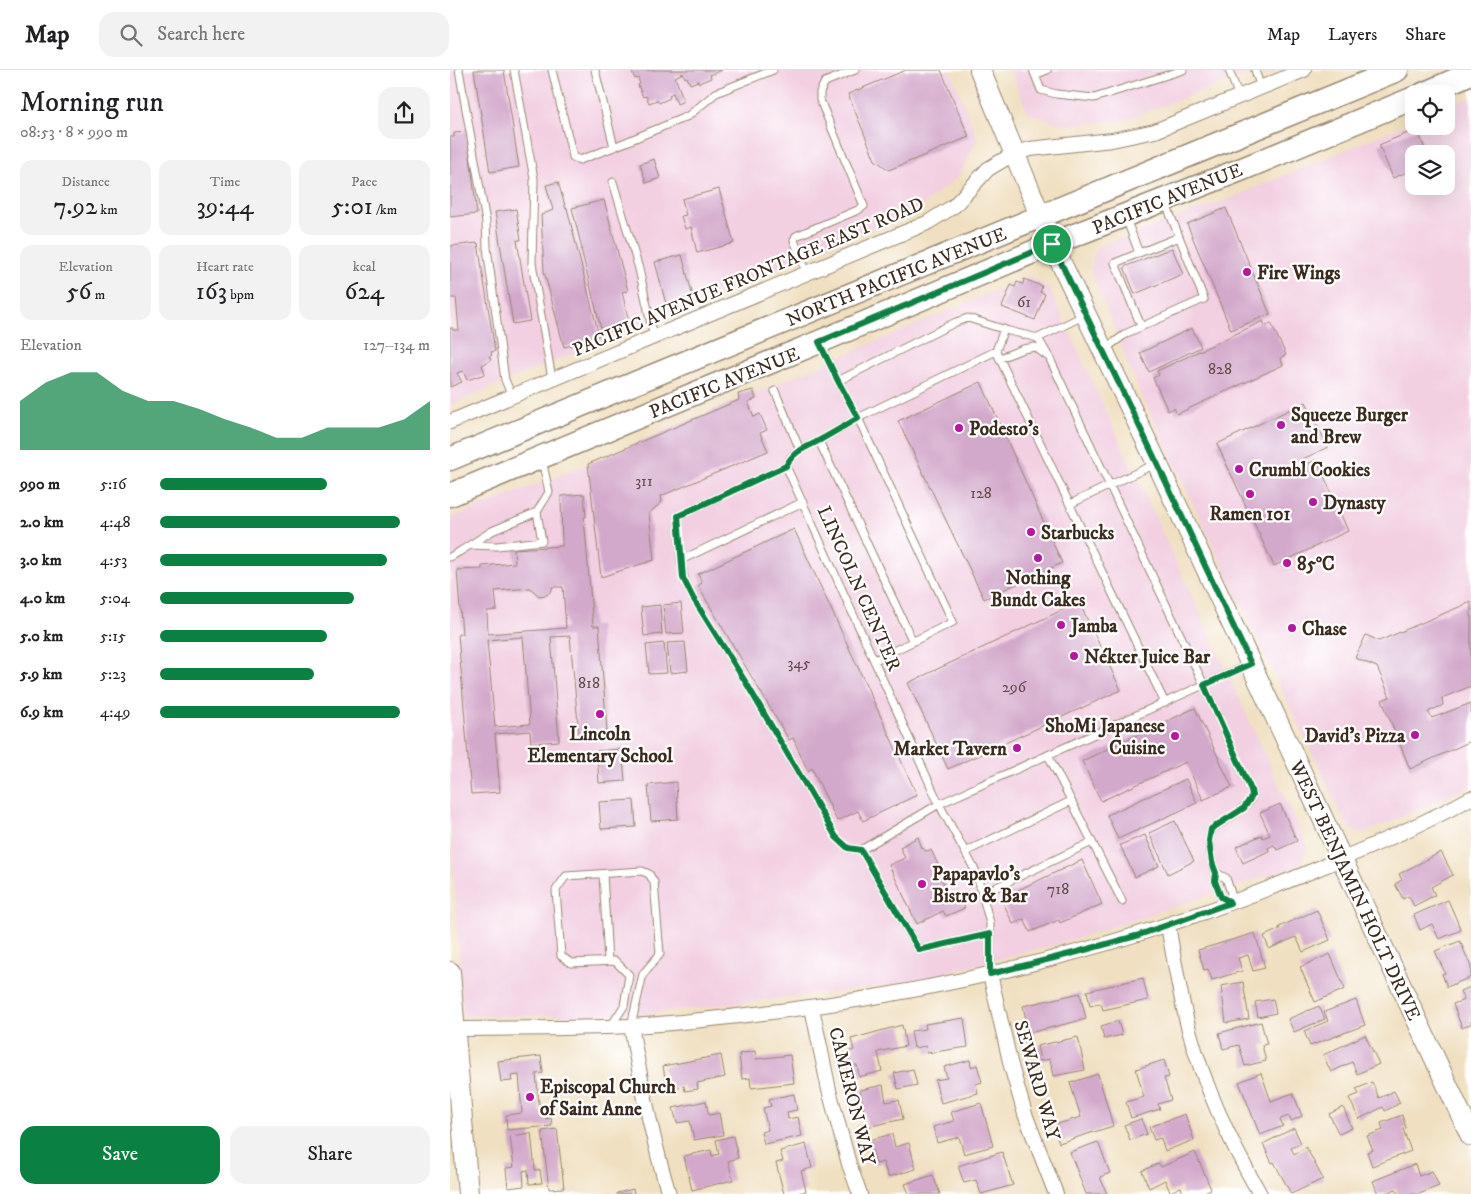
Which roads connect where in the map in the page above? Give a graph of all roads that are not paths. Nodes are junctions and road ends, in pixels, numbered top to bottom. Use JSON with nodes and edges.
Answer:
{"nodes":[{"id":1,"x":459,"y":70,"type":"edge"},
{"id":2,"x":514,"y":70,"type":"edge"},
{"id":3,"x":552,"y":70,"type":"edge"},
{"id":4,"x":595,"y":70,"type":"edge"},
{"id":5,"x":773,"y":70,"type":"edge"},
{"id":6,"x":855,"y":70,"type":"edge"},
{"id":7,"x":980,"y":70,"type":"edge"},
{"id":8,"x":1047,"y":70,"type":"edge"},
{"id":9,"x":1183,"y":70,"type":"edge"},
{"id":10,"x":1229,"y":70,"type":"edge"},
{"id":11,"x":1255,"y":70,"type":"edge"},
{"id":12,"x":1304,"y":70,"type":"edge"},
{"id":13,"x":1397,"y":70,"type":"edge"},
{"id":14,"x":1034,"y":72,"type":"edge"},
{"id":15,"x":1471,"y":74,"type":"edge"},
{"id":16,"x":1445,"y":85,"type":"edge"},
{"id":17,"x":1261,"y":88,"type":"junction"},
{"id":18,"x":1239,"y":97,"type":"junction"},
{"id":19,"x":1405,"y":102,"type":"edge"},
{"id":20,"x":614,"y":148,"type":"junction"},
{"id":21,"x":1014,"y":153,"type":"junction"},
{"id":22,"x":614,"y":182,"type":"dead end"},
{"id":23,"x":1164,"y":200,"type":"junction"},
{"id":24,"x":1125,"y":216,"type":"junction"},
{"id":25,"x":1040,"y":217,"type":"junction"},
{"id":26,"x":1179,"y":237,"type":"junction"},
{"id":27,"x":1052,"y":244,"type":"junction"},
{"id":28,"x":1139,"y":253,"type":"junction"},
{"id":29,"x":807,"y":273,"type":"junction"},
{"id":30,"x":1086,"y":314,"type":"junction"},
{"id":31,"x":1142,"y":326,"type":"junction"},
{"id":32,"x":1004,"y":329,"type":"junction"},
{"id":33,"x":654,"y":337,"type":"junction"},
{"id":34,"x":1038,"y":338,"type":"junction"},
{"id":35,"x":819,"y":342,"type":"junction"},
{"id":36,"x":1103,"y":351,"type":"junction"},
{"id":37,"x":998,"y":355,"type":"junction"},
{"id":38,"x":1049,"y":357,"type":"junction"},
{"id":39,"x":552,"y":379,"type":"junction"},
{"id":40,"x":838,"y":381,"type":"junction"},
{"id":41,"x":775,"y":391,"type":"dead end"},
{"id":42,"x":512,"y":396,"type":"junction"},
{"id":43,"x":858,"y":418,"type":"junction"},
{"id":44,"x":450,"y":422,"type":"edge"},
{"id":45,"x":819,"y":441,"type":"junction"},
{"id":46,"x":800,"y":450,"type":"junction"},
{"id":47,"x":541,"y":457,"type":"junction"},
{"id":48,"x":450,"y":459,"type":"edge"},
{"id":49,"x":1157,"y":463,"type":"junction"},
{"id":50,"x":786,"y":466,"type":"junction"},
{"id":51,"x":1110,"y":485,"type":"junction"},
{"id":52,"x":450,"y":495,"type":"edge"},
{"id":53,"x":803,"y":502,"type":"junction"},
{"id":54,"x":1070,"y":504,"type":"junction"},
{"id":55,"x":537,"y":512,"type":"junction"},
{"id":56,"x":470,"y":545,"type":"junction"},
{"id":57,"x":450,"y":557,"type":"edge"},
{"id":58,"x":681,"y":560,"type":"junction"},
{"id":59,"x":913,"y":642,"type":"junction"},
{"id":60,"x":875,"y":660,"type":"junction"},
{"id":61,"x":1251,"y":664,"type":"junction"},
{"id":62,"x":1204,"y":685,"type":"junction"},
{"id":63,"x":1164,"y":703,"type":"junction"},
{"id":64,"x":1048,"y":755,"type":"junction"},
{"id":65,"x":1471,"y":798,"type":"edge"},
{"id":66,"x":1071,"y":801,"type":"junction"},
{"id":67,"x":939,"y":804,"type":"junction"},
{"id":68,"x":1092,"y":842,"type":"junction"},
{"id":69,"x":861,"y":850,"type":"junction"},
{"id":70,"x":965,"y":852,"type":"junction"},
{"id":71,"x":1342,"y":859,"type":"junction"},
{"id":72,"x":1216,"y":873,"type":"junction"},
{"id":73,"x":603,"y":874,"type":"junction"},
{"id":74,"x":982,"y":894,"type":"junction"},
{"id":75,"x":1122,"y":901,"type":"dead end"},
{"id":76,"x":1230,"y":902,"type":"junction"},
{"id":77,"x":1168,"y":925,"type":"junction"},
{"id":78,"x":990,"y":934,"type":"junction"},
{"id":79,"x":608,"y":961,"type":"junction"},
{"id":80,"x":450,"y":972,"type":"edge"},
{"id":81,"x":990,"y":974,"type":"junction"},
{"id":82,"x":812,"y":1008,"type":"junction"},
{"id":83,"x":611,"y":1026,"type":"junction"},
{"id":84,"x":630,"y":1026,"type":"junction"},
{"id":85,"x":454,"y":1029,"type":"junction"},
{"id":86,"x":1471,"y":1136,"type":"edge"},
{"id":87,"x":468,"y":1194,"type":"edge"},
{"id":88,"x":669,"y":1194,"type":"edge"},
{"id":89,"x":860,"y":1194,"type":"edge"},
{"id":90,"x":1056,"y":1194,"type":"edge"},
{"id":91,"x":1260,"y":1194,"type":"edge"}],
"edges":[{"from":1,"to":42,"type":"lane"},
{"from":2,"to":39,"type":"lane"},
{"from":3,"to":20,"type":"lane"},
{"from":4,"to":20,"type":"lane"},
{"from":5,"to":20,"type":"lane"},
{"from":6,"to":29,"type":"lane"},
{"from":7,"to":21,"type":"main road","name":"WEST BENJAMIN HOLT DRIVE"},
{"from":8,"to":14,"type":"lane"},
{"from":9,"to":14,"type":"lane"},
{"from":10,"to":18,"type":"lane"},
{"from":11,"to":17,"type":"lane"},
{"from":12,"to":17,"type":"street","name":"PACIFIC AVENUE FRONTAGE EAST ROAD"},
{"from":13,"to":25,"type":"main road","name":"NORTH PACIFIC AVENUE"},
{"from":15,"to":16,"type":"main road"},
{"from":17,"to":18,"type":"street","name":"PACIFIC AVENUE FRONTAGE EAST ROAD"},
{"from":18,"to":21,"type":"street","name":"PACIFIC AVENUE FRONTAGE EAST ROAD"},
{"from":19,"to":23,"type":"main road","name":"PACIFIC AVENUE"},
{"from":21,"to":25,"type":"main road","name":"WEST BENJAMIN HOLT DRIVE"},
{"from":21,"to":29,"type":"street","name":"PACIFIC AVENUE FRONTAGE EAST ROAD"},
{"from":22,"to":33,"type":"lane"},
{"from":23,"to":24,"type":"main road","name":"PACIFIC AVENUE"},
{"from":23,"to":26,"type":"lane"},
{"from":24,"to":27,"type":"main road","name":"PACIFIC AVENUE"},
{"from":24,"to":28,"type":"lane"},
{"from":25,"to":27,"type":"main road","name":"WEST BENJAMIN HOLT DRIVE"},
{"from":25,"to":48,"type":"main road","name":"NORTH PACIFIC AVENUE"},
{"from":26,"to":28,"type":"lane"},
{"from":26,"to":31,"type":"lane"},
{"from":27,"to":30,"type":"main road","name":"WEST BENJAMIN HOLT DRIVE"},
{"from":27,"to":35,"type":"main road","name":"PACIFIC AVENUE"},
{"from":28,"to":31,"type":"lane"},
{"from":29,"to":33,"type":"street","name":"PACIFIC AVENUE FRONTAGE EAST ROAD"},
{"from":30,"to":34,"type":"lane"},
{"from":30,"to":36,"type":"main road","name":"WEST BENJAMIN HOLT DRIVE"},
{"from":31,"to":36,"type":"lane"},
{"from":32,"to":34,"type":"lane"},
{"from":32,"to":37,"type":"lane"},
{"from":32,"to":40,"type":"lane"},
{"from":33,"to":39,"type":"street","name":"PACIFIC AVENUE FRONTAGE EAST ROAD"},
{"from":34,"to":38,"type":"lane"},
{"from":35,"to":40,"type":"lane"},
{"from":35,"to":47,"type":"main road","name":"PACIFIC AVENUE"},
{"from":36,"to":49,"type":"main road","name":"WEST BENJAMIN HOLT DRIVE"},
{"from":37,"to":38,"type":"lane"},
{"from":37,"to":43,"type":"lane"},
{"from":37,"to":54,"type":"lane"},
{"from":38,"to":51,"type":"lane"},
{"from":39,"to":42,"type":"street","name":"PACIFIC AVENUE FRONTAGE EAST ROAD"},
{"from":40,"to":43,"type":"lane"},
{"from":41,"to":46,"type":"lane"},
{"from":42,"to":44,"type":"street","name":"PACIFIC AVENUE FRONTAGE EAST ROAD"},
{"from":43,"to":45,"type":"lane"},
{"from":43,"to":59,"type":"lane"},
{"from":45,"to":46,"type":"lane"},
{"from":45,"to":59,"type":"lane"},
{"from":46,"to":50,"type":"lane"},
{"from":47,"to":52,"type":"main road","name":"PACIFIC AVENUE"},
{"from":47,"to":55,"type":"lane"},
{"from":49,"to":51,"type":"lane"},
{"from":49,"to":61,"type":"main road","name":"WEST BENJAMIN HOLT DRIVE"},
{"from":50,"to":53,"type":"lane","name":"LINCOLN CENTER"},
{"from":50,"to":58,"type":"lane"},
{"from":51,"to":54,"type":"lane"},
{"from":51,"to":62,"type":"lane"},
{"from":53,"to":58,"type":"lane"},
{"from":53,"to":60,"type":"lane","name":"LINCOLN CENTER"},
{"from":54,"to":63,"type":"lane"},
{"from":55,"to":56,"type":"lane"},
{"from":55,"to":56,"type":"lane"},
{"from":56,"to":57,"type":"lane"},
{"from":58,"to":69,"type":"lane"},
{"from":59,"to":60,"type":"lane"},
{"from":60,"to":67,"type":"lane","name":"LINCOLN CENTER"},
{"from":61,"to":62,"type":"lane"},
{"from":61,"to":71,"type":"main road","name":"WEST BENJAMIN HOLT DRIVE"},
{"from":62,"to":63,"type":"lane"},
{"from":62,"to":72,"type":"lane"},
{"from":63,"to":64,"type":"lane"},
{"from":64,"to":66,"type":"lane"},
{"from":64,"to":67,"type":"lane"},
{"from":65,"to":71,"type":"street"},
{"from":66,"to":68,"type":"lane"},
{"from":66,"to":70,"type":"lane"},
{"from":67,"to":69,"type":"lane"},
{"from":67,"to":70,"type":"lane","name":"LINCOLN CENTER"},
{"from":68,"to":74,"type":"lane"},
{"from":68,"to":75,"type":"lane"},
{"from":69,"to":78,"type":"lane"},
{"from":70,"to":74,"type":"lane","name":"LINCOLN CENTER"},
{"from":71,"to":76,"type":"street"},
{"from":71,"to":86,"type":"main road","name":"WEST BENJAMIN HOLT DRIVE"},
{"from":72,"to":76,"type":"lane"},
{"from":72,"to":76,"type":"lane"},
{"from":73,"to":79,"type":"lane"},
{"from":73,"to":79,"type":"lane"},
{"from":73,"to":84,"type":"lane"},
{"from":74,"to":78,"type":"lane","name":"LINCOLN CENTER"},
{"from":76,"to":77,"type":"street"},
{"from":77,"to":81,"type":"street"},
{"from":77,"to":91,"type":"street"},
{"from":78,"to":81,"type":"lane","name":"LINCOLN CENTER"},
{"from":79,"to":83,"type":"lane"},
{"from":80,"to":85,"type":"main road"},
{"from":81,"to":82,"type":"street"},
{"from":81,"to":90,"type":"street","name":"SEWARD WAY"},
{"from":82,"to":84,"type":"street"},
{"from":82,"to":89,"type":"street","name":"CAMERON WAY"},
{"from":83,"to":84,"type":"street"},
{"from":83,"to":85,"type":"street"},
{"from":84,"to":88,"type":"street"},
{"from":85,"to":87,"type":"main road"}]}
